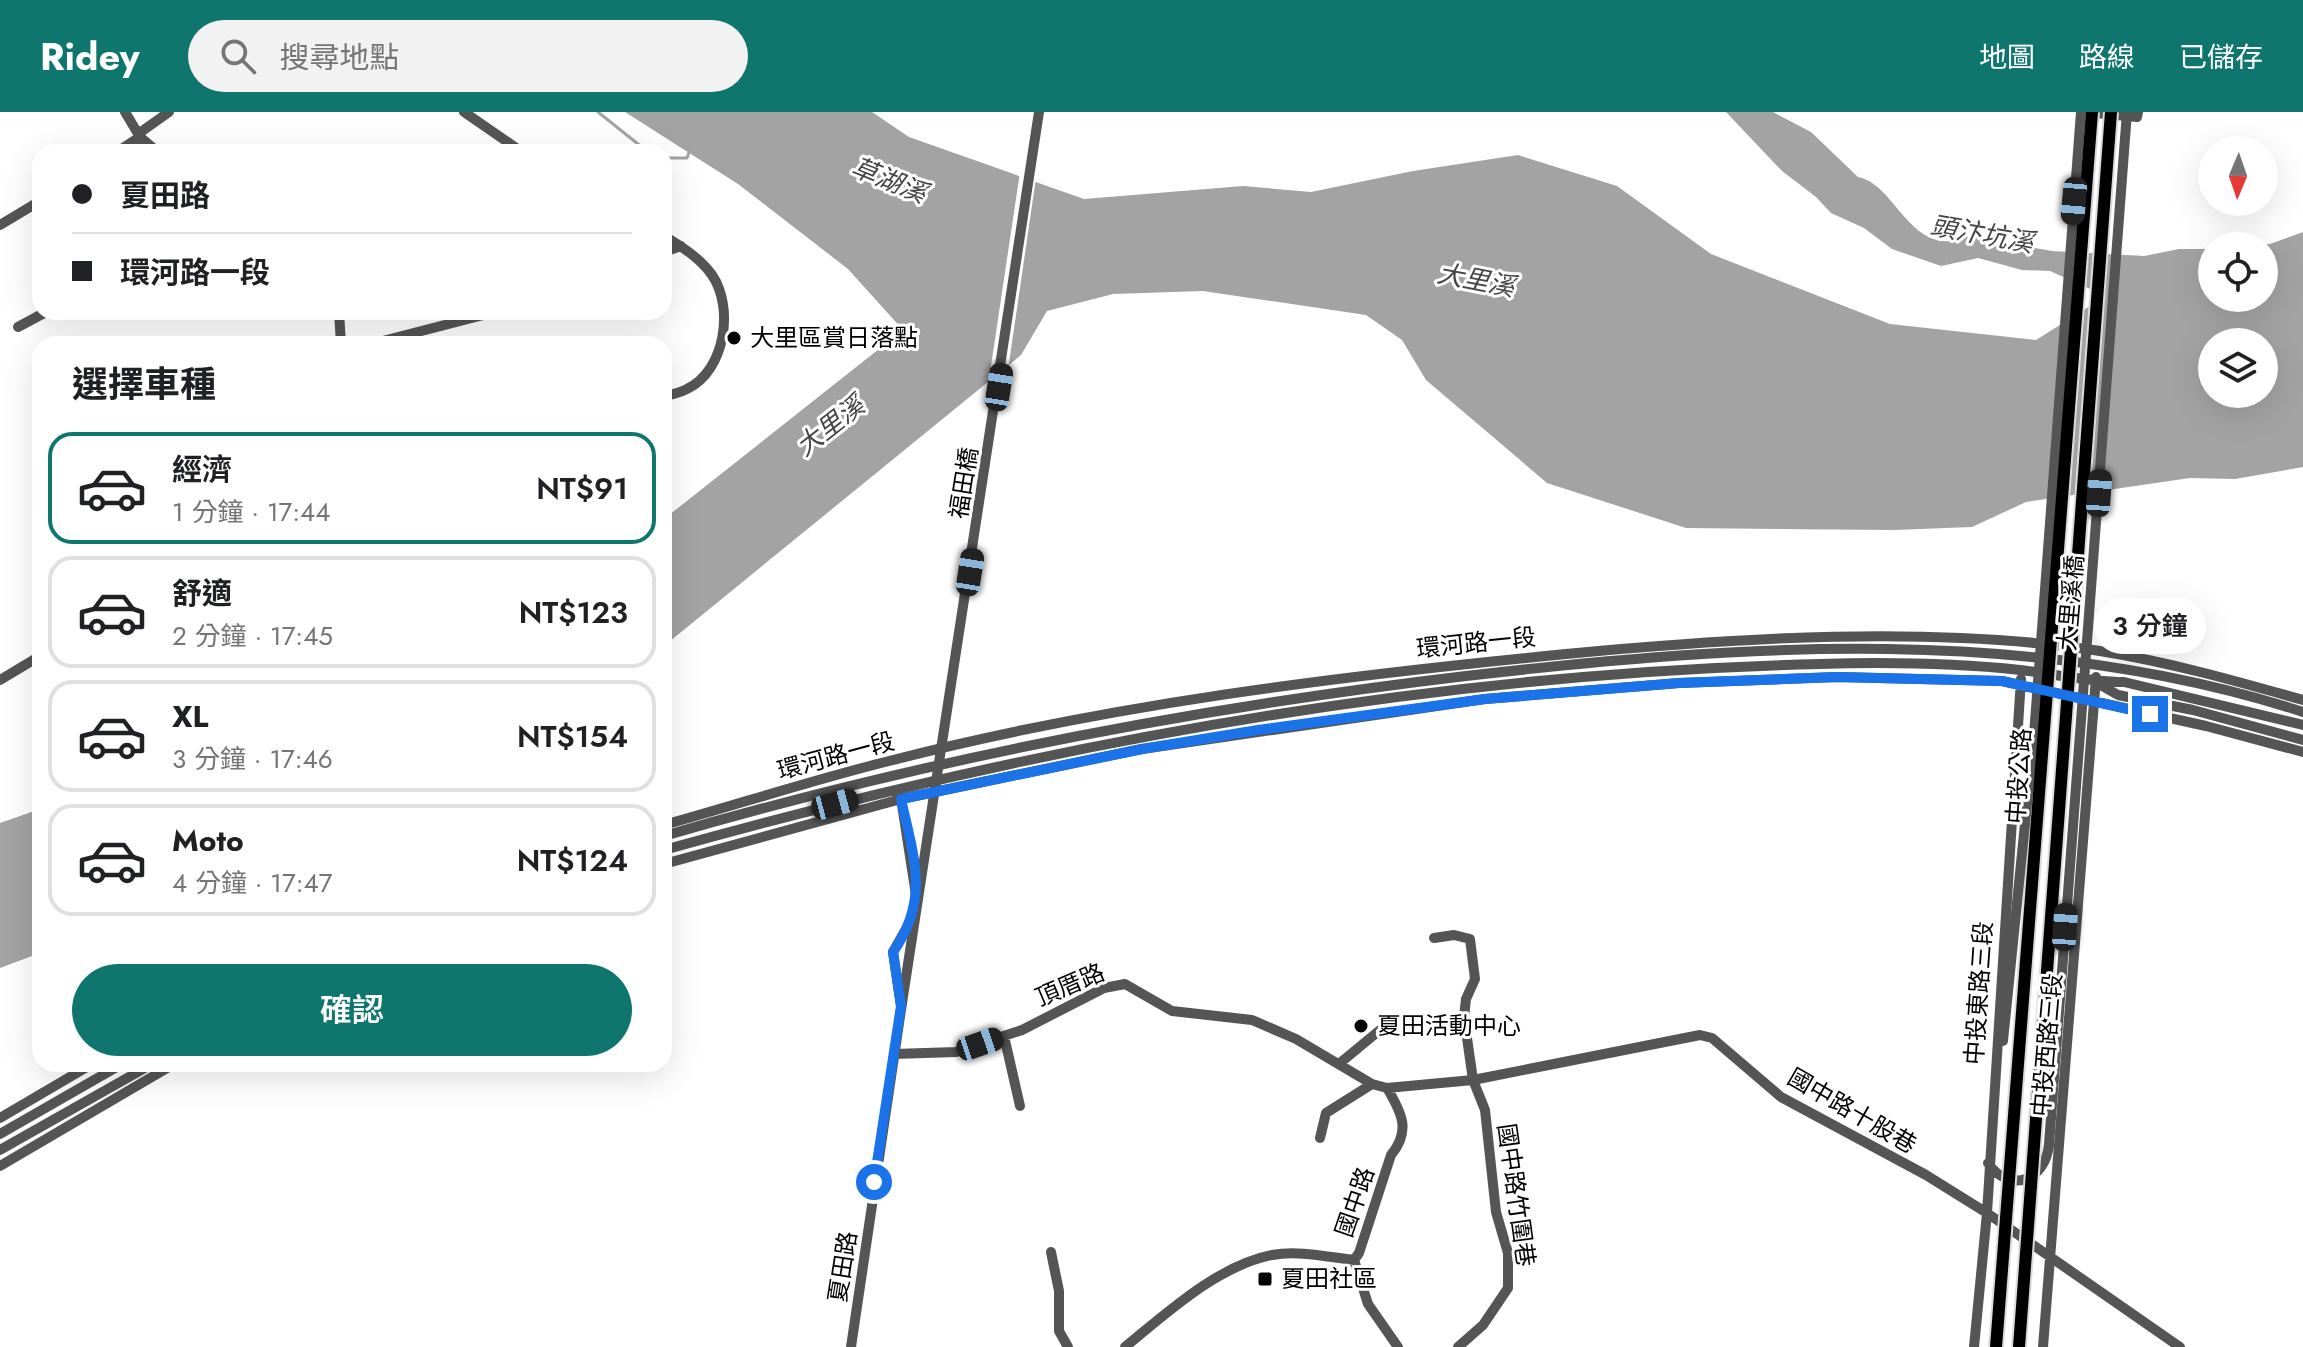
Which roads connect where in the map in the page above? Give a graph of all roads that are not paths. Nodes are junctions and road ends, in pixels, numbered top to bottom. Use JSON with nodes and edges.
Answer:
{"nodes":[{"id":1,"x":125,"y":112,"type":"edge"},
{"id":2,"x":169,"y":112,"type":"edge"},
{"id":3,"x":464,"y":112,"type":"edge"},
{"id":4,"x":1039,"y":112,"type":"edge"},
{"id":5,"x":2082,"y":112,"type":"edge"},
{"id":6,"x":2092,"y":112,"type":"edge"},
{"id":7,"x":2111,"y":112,"type":"edge"},
{"id":8,"x":2127,"y":112,"type":"edge"},
{"id":9,"x":2138,"y":115,"type":"edge"},
{"id":10,"x":139,"y":136,"type":"junction"},
{"id":11,"x":128,"y":144,"type":"edge"},
{"id":12,"x":148,"y":144,"type":"edge"},
{"id":13,"x":510,"y":144,"type":"edge"},
{"id":14,"x":32,"y":206,"type":"edge"},
{"id":15,"x":0,"y":225,"type":"edge"},
{"id":16,"x":672,"y":241,"type":"edge"},
{"id":17,"x":681,"y":246,"type":"junction"},
{"id":18,"x":672,"y":249,"type":"edge"},
{"id":19,"x":32,"y":320,"type":"edge"},
{"id":20,"x":464,"y":320,"type":"edge"},
{"id":21,"x":18,"y":327,"type":"dead end"},
{"id":22,"x":402,"y":336,"type":"edge"},
{"id":23,"x":672,"y":394,"type":"edge"},
{"id":24,"x":2023,"y":642,"type":"junction"},
{"id":25,"x":2099,"y":651,"type":"junction"},
{"id":26,"x":2023,"y":655,"type":"junction"},
{"id":27,"x":32,"y":661,"type":"edge"},
{"id":28,"x":2098,"y":665,"type":"junction"},
{"id":29,"x":2021,"y":670,"type":"junction"},
{"id":30,"x":0,"y":680,"type":"edge"},
{"id":31,"x":2095,"y":682,"type":"junction"},
{"id":32,"x":2021,"y":685,"type":"junction"},
{"id":33,"x":2303,"y":700,"type":"edge"},
{"id":34,"x":2094,"y":701,"type":"junction"},
{"id":35,"x":2303,"y":712,"type":"edge"},
{"id":36,"x":2303,"y":725,"type":"edge"},
{"id":37,"x":2303,"y":740,"type":"edge"},
{"id":38,"x":2303,"y":752,"type":"edge"},
{"id":39,"x":891,"y":760,"type":"junction"},
{"id":40,"x":895,"y":774,"type":"junction"},
{"id":41,"x":900,"y":793,"type":"junction"},
{"id":42,"x":672,"y":823,"type":"edge"},
{"id":43,"x":672,"y":834,"type":"edge"},
{"id":44,"x":672,"y":848,"type":"edge"},
{"id":45,"x":672,"y":862,"type":"edge"},
{"id":46,"x":1434,"y":938,"type":"dead end"},
{"id":47,"x":901,"y":1004,"type":"junction"},
{"id":48,"x":1380,"y":1030,"type":"dead end"},
{"id":49,"x":1004,"y":1036,"type":"junction"},
{"id":50,"x":894,"y":1054,"type":"junction"},
{"id":51,"x":1340,"y":1063,"type":"junction"},
{"id":52,"x":78,"y":1072,"type":"edge"},
{"id":53,"x":108,"y":1072,"type":"edge"},
{"id":54,"x":138,"y":1072,"type":"edge"},
{"id":55,"x":160,"y":1072,"type":"edge"},
{"id":56,"x":1473,"y":1080,"type":"junction"},
{"id":57,"x":1372,"y":1084,"type":"junction"},
{"id":58,"x":1387,"y":1088,"type":"junction"},
{"id":59,"x":1993,"y":1092,"type":"junction"},
{"id":60,"x":1020,"y":1106,"type":"dead end"},
{"id":61,"x":0,"y":1118,"type":"edge"},
{"id":62,"x":0,"y":1134,"type":"edge"},
{"id":63,"x":1320,"y":1138,"type":"dead end"},
{"id":64,"x":2049,"y":1144,"type":"junction"},
{"id":65,"x":0,"y":1150,"type":"edge"},
{"id":66,"x":1988,"y":1163,"type":"junction"},
{"id":67,"x":0,"y":1166,"type":"edge"},
{"id":68,"x":2055,"y":1189,"type":"junction"},
{"id":69,"x":1987,"y":1213,"type":"junction"},
{"id":70,"x":1051,"y":1252,"type":"dead end"},
{"id":71,"x":2050,"y":1258,"type":"junction"},
{"id":72,"x":1354,"y":1260,"type":"junction"},
{"id":73,"x":851,"y":1347,"type":"edge"},
{"id":74,"x":1068,"y":1347,"type":"edge"},
{"id":75,"x":1125,"y":1347,"type":"edge"},
{"id":76,"x":1398,"y":1347,"type":"edge"},
{"id":77,"x":1458,"y":1347,"type":"edge"},
{"id":78,"x":1974,"y":1347,"type":"edge"},
{"id":79,"x":1996,"y":1347,"type":"edge"},
{"id":80,"x":2019,"y":1347,"type":"edge"},
{"id":81,"x":2043,"y":1347,"type":"edge"},
{"id":82,"x":2180,"y":1347,"type":"edge"}],
"edges":[{"from":1,"to":10,"type":"street"},
{"from":2,"to":10,"type":"street"},
{"from":3,"to":13,"type":"street"},
{"from":4,"to":47,"type":"street","name":"福田橋","bridge":true},
{"from":5,"to":9,"type":"street"},
{"from":5,"to":59,"type":"street","name":"大里溪橋","bridge":true},
{"from":6,"to":79,"type":"main road","name":"中投公路","bridge":true},
{"from":7,"to":80,"type":"main road","name":"中投公路","bridge":true},
{"from":8,"to":64,"type":"street","name":"大里溪橋","bridge":true},
{"from":10,"to":11,"type":"street"},
{"from":10,"to":12,"type":"street"},
{"from":14,"to":15,"type":"street"},
{"from":16,"to":17,"type":"street"},
{"from":17,"to":18,"type":"street"},
{"from":17,"to":23,"type":"street"},
{"from":19,"to":21,"type":"street"},
{"from":20,"to":22,"type":"street"},
{"from":24,"to":25,"type":"street","name":"環河路一段"},
{"from":24,"to":26,"type":"street","name":"中投東路三段"},
{"from":24,"to":39,"type":"street","name":"環河路一段"},
{"from":25,"to":28,"type":"street","name":"中投西路三段"},
{"from":25,"to":33,"type":"street","name":"環河路一段"},
{"from":26,"to":28,"type":"street","name":"環河路一段"},
{"from":26,"to":29,"type":"street","name":"中投東路三段"},
{"from":26,"to":40,"type":"street","name":"環河路一段"},
{"from":27,"to":30,"type":"street"},
{"from":28,"to":31,"type":"street","name":"中投西路三段"},
{"from":28,"to":35,"type":"street","name":"環河路一段"},
{"from":29,"to":31,"type":"street","name":"環河路一段"},
{"from":29,"to":32,"type":"street","name":"中投東路三段"},
{"from":29,"to":41,"type":"street","name":"環河路一段"},
{"from":31,"to":34,"type":"street","name":"中投西路三段"},
{"from":31,"to":36,"type":"street","name":"環河路一段"},
{"from":31,"to":37,"type":"street","name":"環河路一段"},
{"from":32,"to":34,"type":"street","name":"環河路一段"},
{"from":32,"to":41,"type":"street","name":"環河路一段"},
{"from":32,"to":59,"type":"street","name":"中投東路三段"},
{"from":34,"to":38,"type":"street","name":"環河路一段"},
{"from":34,"to":68,"type":"street","name":"中投西路三段"},
{"from":39,"to":40,"type":"street"},
{"from":39,"to":42,"type":"street","name":"環河路一段"},
{"from":40,"to":41,"type":"street"},
{"from":40,"to":43,"type":"street","name":"環河路一段"},
{"from":41,"to":44,"type":"street","name":"環河路一段"},
{"from":41,"to":45,"type":"street","name":"環河路一段"},
{"from":41,"to":47,"type":"street"},
{"from":46,"to":56,"type":"street","name":"國中路竹圍巷"},
{"from":47,"to":50,"type":"street","name":"夏田路"},
{"from":48,"to":51,"type":"street"},
{"from":49,"to":50,"type":"street","name":"頂厝路"},
{"from":49,"to":51,"type":"street","name":"頂厝路"},
{"from":49,"to":60,"type":"street"},
{"from":50,"to":73,"type":"street","name":"夏田路"},
{"from":51,"to":57,"type":"street","name":"頂厝路"},
{"from":52,"to":61,"type":"street"},
{"from":53,"to":62,"type":"street"},
{"from":54,"to":65,"type":"street"},
{"from":55,"to":67,"type":"street"},
{"from":56,"to":58,"type":"street"},
{"from":56,"to":69,"type":"street","name":"國中路十股巷"},
{"from":56,"to":77,"type":"street","name":"國中路竹圍巷"},
{"from":57,"to":58,"type":"street","name":"頂厝路"},
{"from":57,"to":63,"type":"street"},
{"from":58,"to":72,"type":"street","name":"國中路"},
{"from":59,"to":66,"type":"street","name":"中投東路三段"},
{"from":64,"to":66,"type":"street"},
{"from":64,"to":68,"type":"street"},
{"from":66,"to":69,"type":"street","name":"中投東路三段"},
{"from":68,"to":71,"type":"street","name":"中投西路三段"},
{"from":69,"to":71,"type":"street","name":"國中路十股巷"},
{"from":69,"to":78,"type":"street","name":"中投東路三段"},
{"from":70,"to":74,"type":"street"},
{"from":71,"to":81,"type":"street","name":"中投西路三段"},
{"from":71,"to":82,"type":"street","name":"國中路十股巷"},
{"from":72,"to":75,"type":"street","name":"國中路"},
{"from":72,"to":76,"type":"street"}]}
